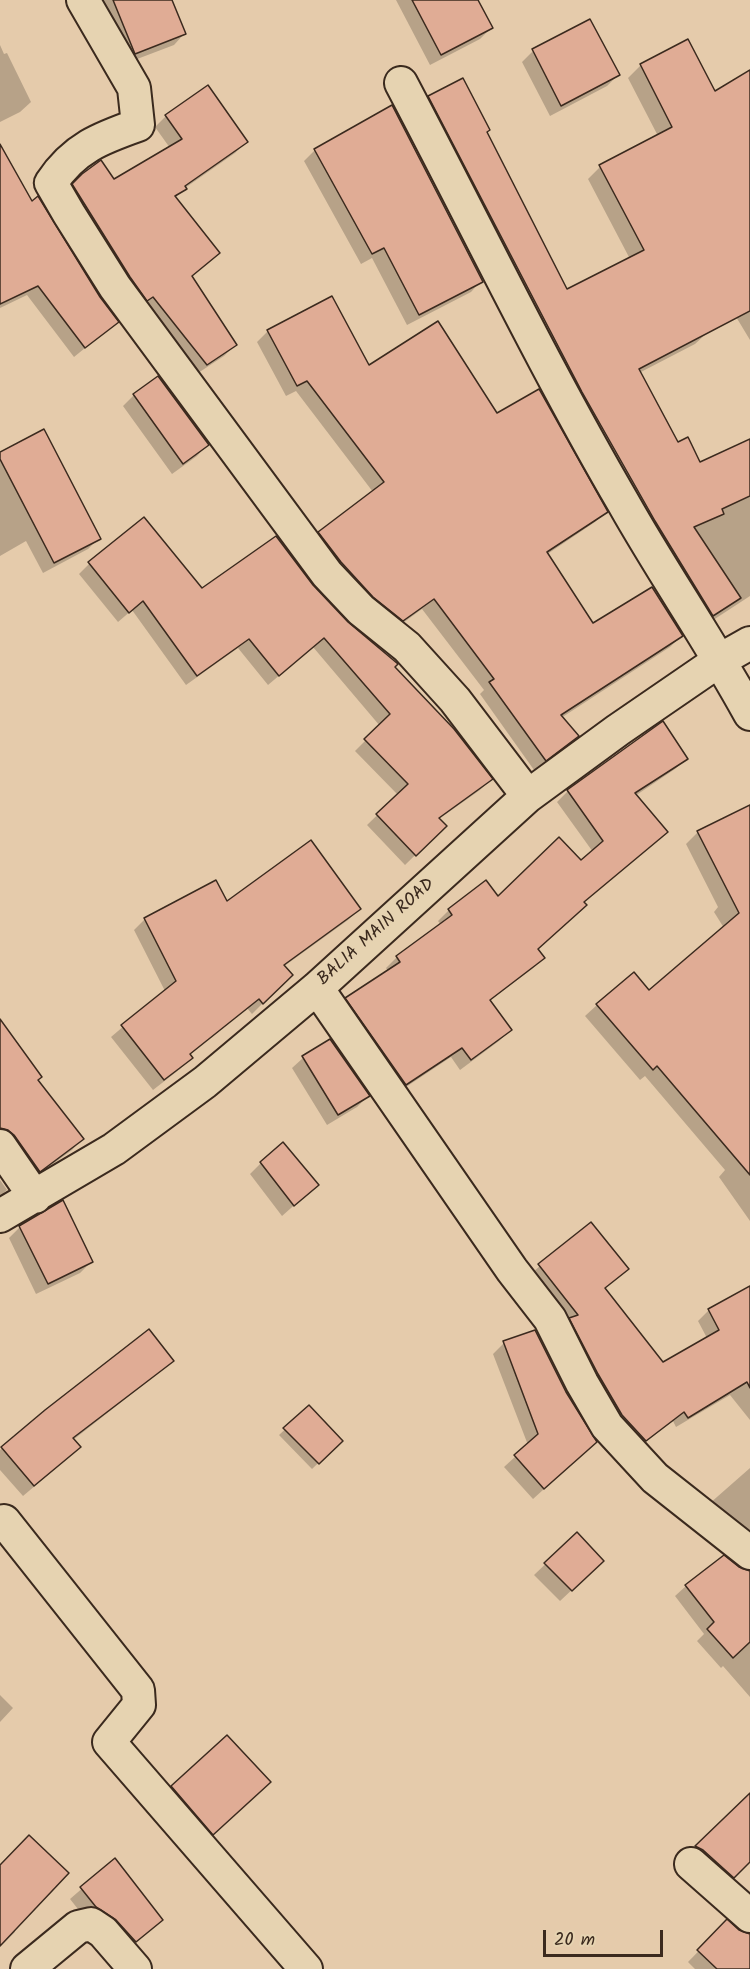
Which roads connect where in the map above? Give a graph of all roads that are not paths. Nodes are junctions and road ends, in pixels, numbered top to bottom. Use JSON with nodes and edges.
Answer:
{"nodes":[{"id":1,"x":83,"y":0,"type":"edge"},
{"id":2,"x":401,"y":82,"type":"dead end"},
{"id":3,"x":750,"y":643,"type":"edge"},
{"id":4,"x":720,"y":660,"type":"junction"},
{"id":5,"x":750,"y":714,"type":"edge"},
{"id":6,"x":528,"y":796,"type":"junction"},
{"id":7,"x":317,"y":988,"type":"junction"},
{"id":8,"x":0,"y":1146,"type":"edge"},
{"id":9,"x":35,"y":1197,"type":"junction"},
{"id":10,"x":0,"y":1216,"type":"edge"},
{"id":11,"x":0,"y":1524,"type":"edge"},
{"id":12,"x":750,"y":1553,"type":"edge"},
{"id":13,"x":692,"y":1864,"type":"dead end"},
{"id":14,"x":750,"y":1916,"type":"edge"},
{"id":15,"x":27,"y":1969,"type":"edge"},
{"id":16,"x":135,"y":1969,"type":"edge"},
{"id":17,"x":306,"y":1969,"type":"edge"}],
"edges":[{"from":1,"to":6,"type":"street"},
{"from":2,"to":4,"type":"street"},
{"from":3,"to":4,"type":"street","name":"BALIA MAIN ROAD"},
{"from":4,"to":5,"type":"street"},
{"from":4,"to":6,"type":"street","name":"BALIA MAIN ROAD"},
{"from":6,"to":7,"type":"street","name":"BALIA MAIN ROAD"},
{"from":7,"to":9,"type":"street","name":"BALIA MAIN ROAD"},
{"from":7,"to":12,"type":"street"},
{"from":8,"to":9,"type":"street"},
{"from":9,"to":10,"type":"street","name":"BALIA MAIN ROAD"},
{"from":11,"to":17,"type":"street"},
{"from":13,"to":14,"type":"street"},
{"from":15,"to":16,"type":"street"}]}
